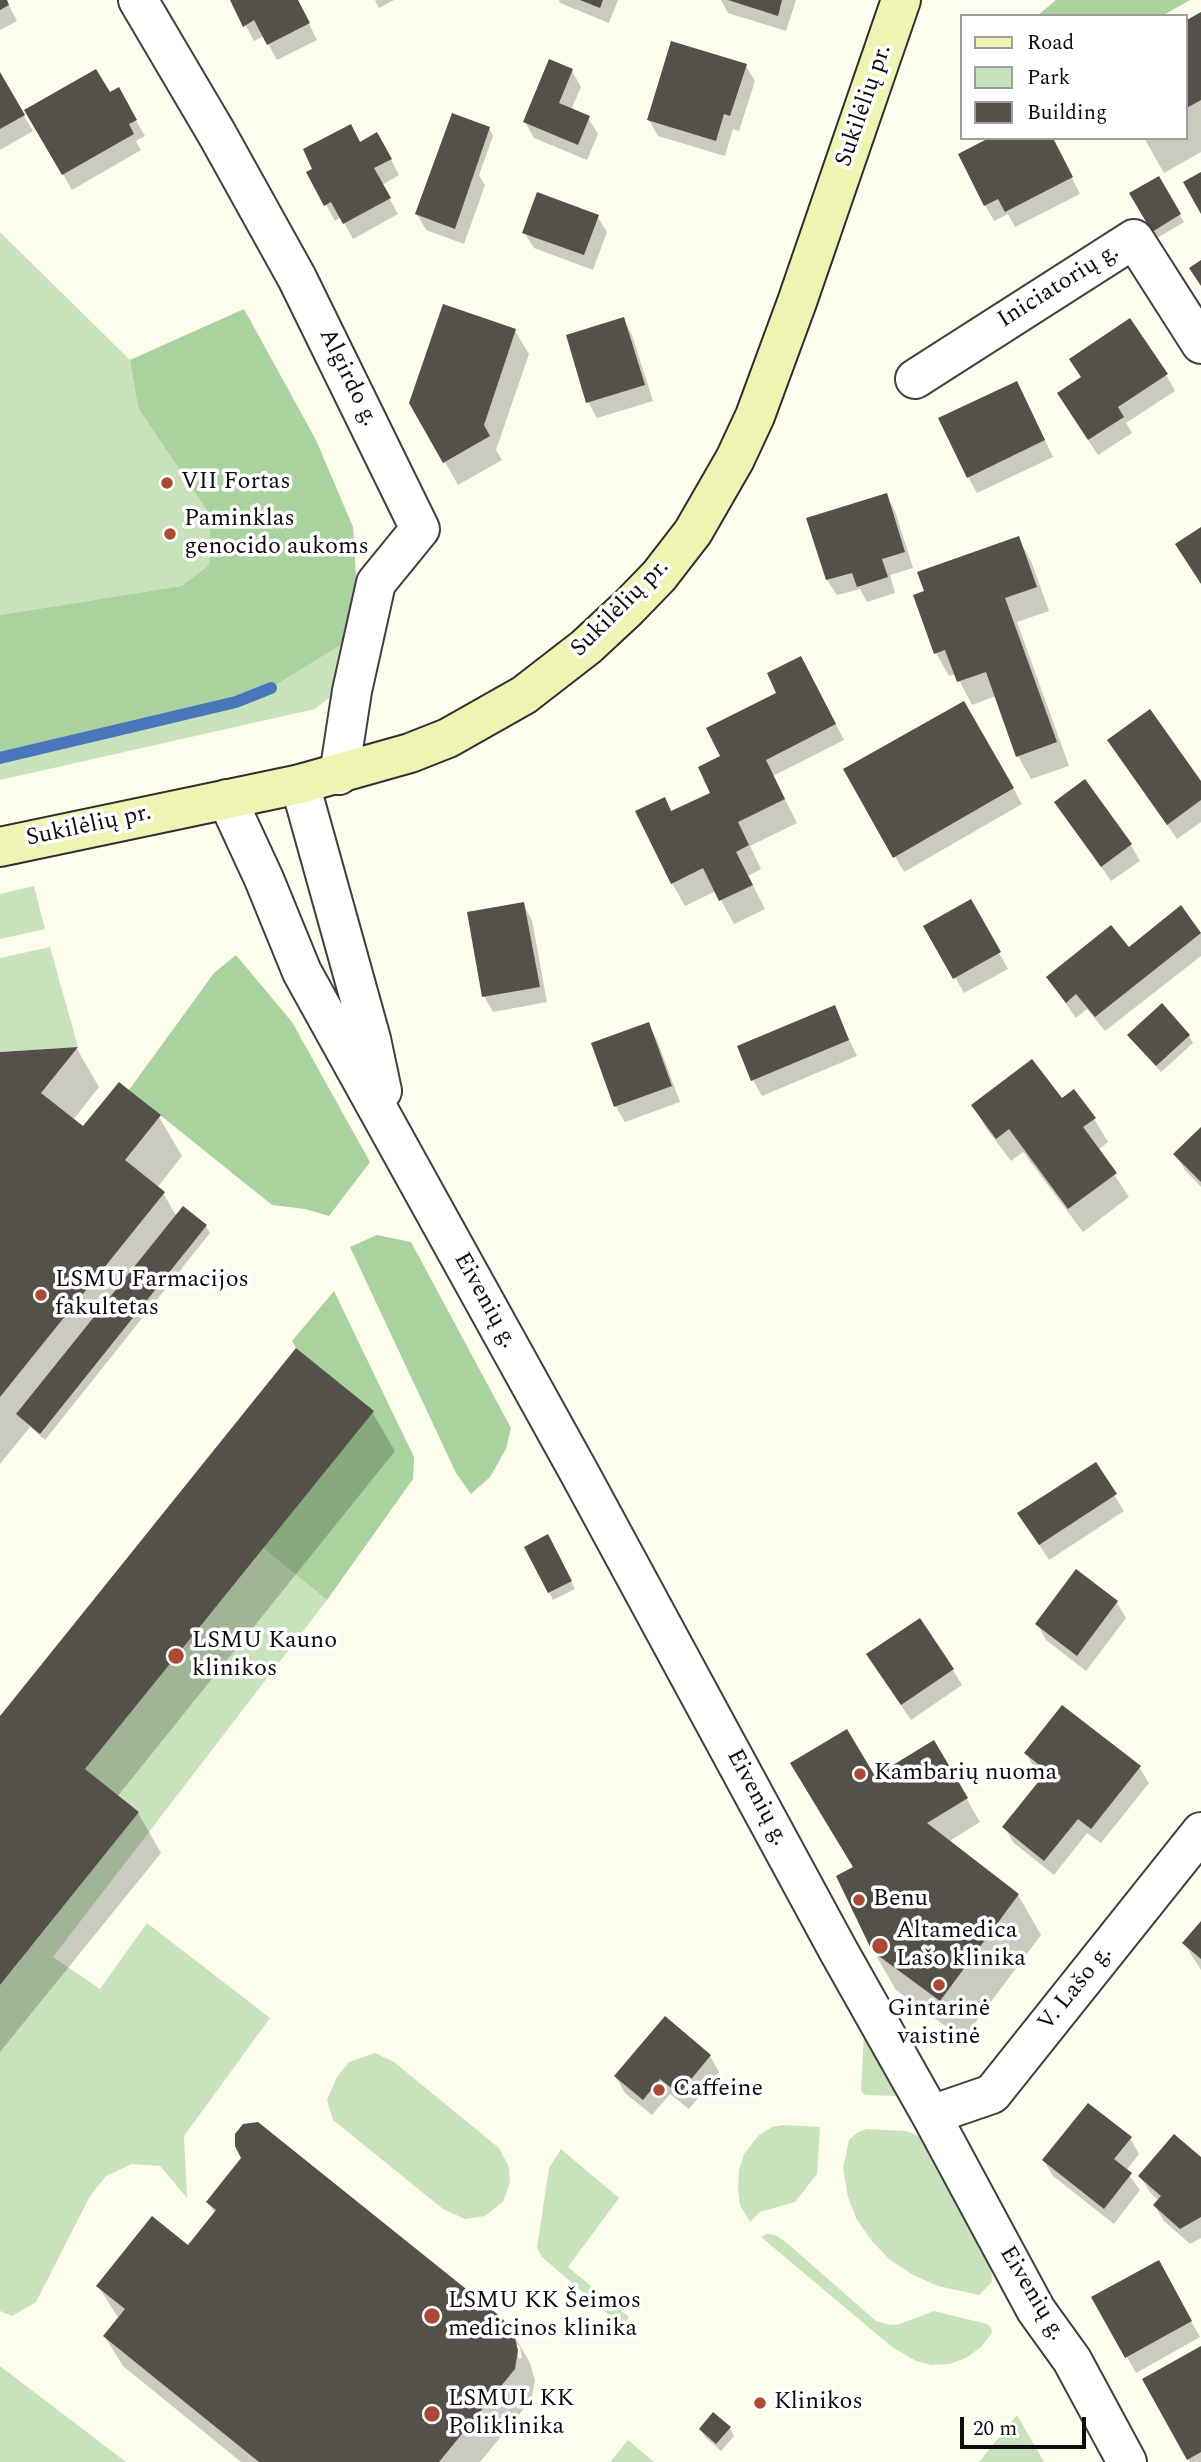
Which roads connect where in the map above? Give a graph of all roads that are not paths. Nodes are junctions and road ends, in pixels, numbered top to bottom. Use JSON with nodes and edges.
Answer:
{"nodes":[{"id":1,"x":138,"y":0,"type":"edge"},
{"id":2,"x":901,"y":0,"type":"edge"},
{"id":3,"x":1201,"y":344,"type":"edge"},
{"id":4,"x":915,"y":379,"type":"dead end"},
{"id":5,"x":339,"y":775,"type":"junction"},
{"id":6,"x":300,"y":784,"type":"junction"},
{"id":7,"x":227,"y":799,"type":"junction"},
{"id":8,"x":0,"y":846,"type":"edge"},
{"id":9,"x":391,"y":1131,"type":"junction"},
{"id":10,"x":1201,"y":1832,"type":"edge"},
{"id":11,"x":931,"y":2115,"type":"junction"},
{"id":12,"x":1127,"y":2462,"type":"edge"}],
"edges":[{"from":1,"to":5,"type":"street","name":"Algirdo g."},
{"from":2,"to":5,"type":"main road","name":"Sukilėlių pr."},
{"from":3,"to":4,"type":"street","name":"Iniciatorių g."},
{"from":5,"to":6,"type":"main road","name":"Sukilėlių pr."},
{"from":6,"to":7,"type":"main road","name":"Sukilėlių pr."},
{"from":6,"to":9,"type":"street","name":"Eivenių g."},
{"from":7,"to":8,"type":"main road","name":"Sukilėlių pr."},
{"from":7,"to":9,"type":"street","name":"Eivenių g."},
{"from":9,"to":11,"type":"street","name":"Eivenių g."},
{"from":10,"to":11,"type":"street","name":"V. Lašo g."},
{"from":11,"to":12,"type":"street","name":"Eivenių g."}]}
